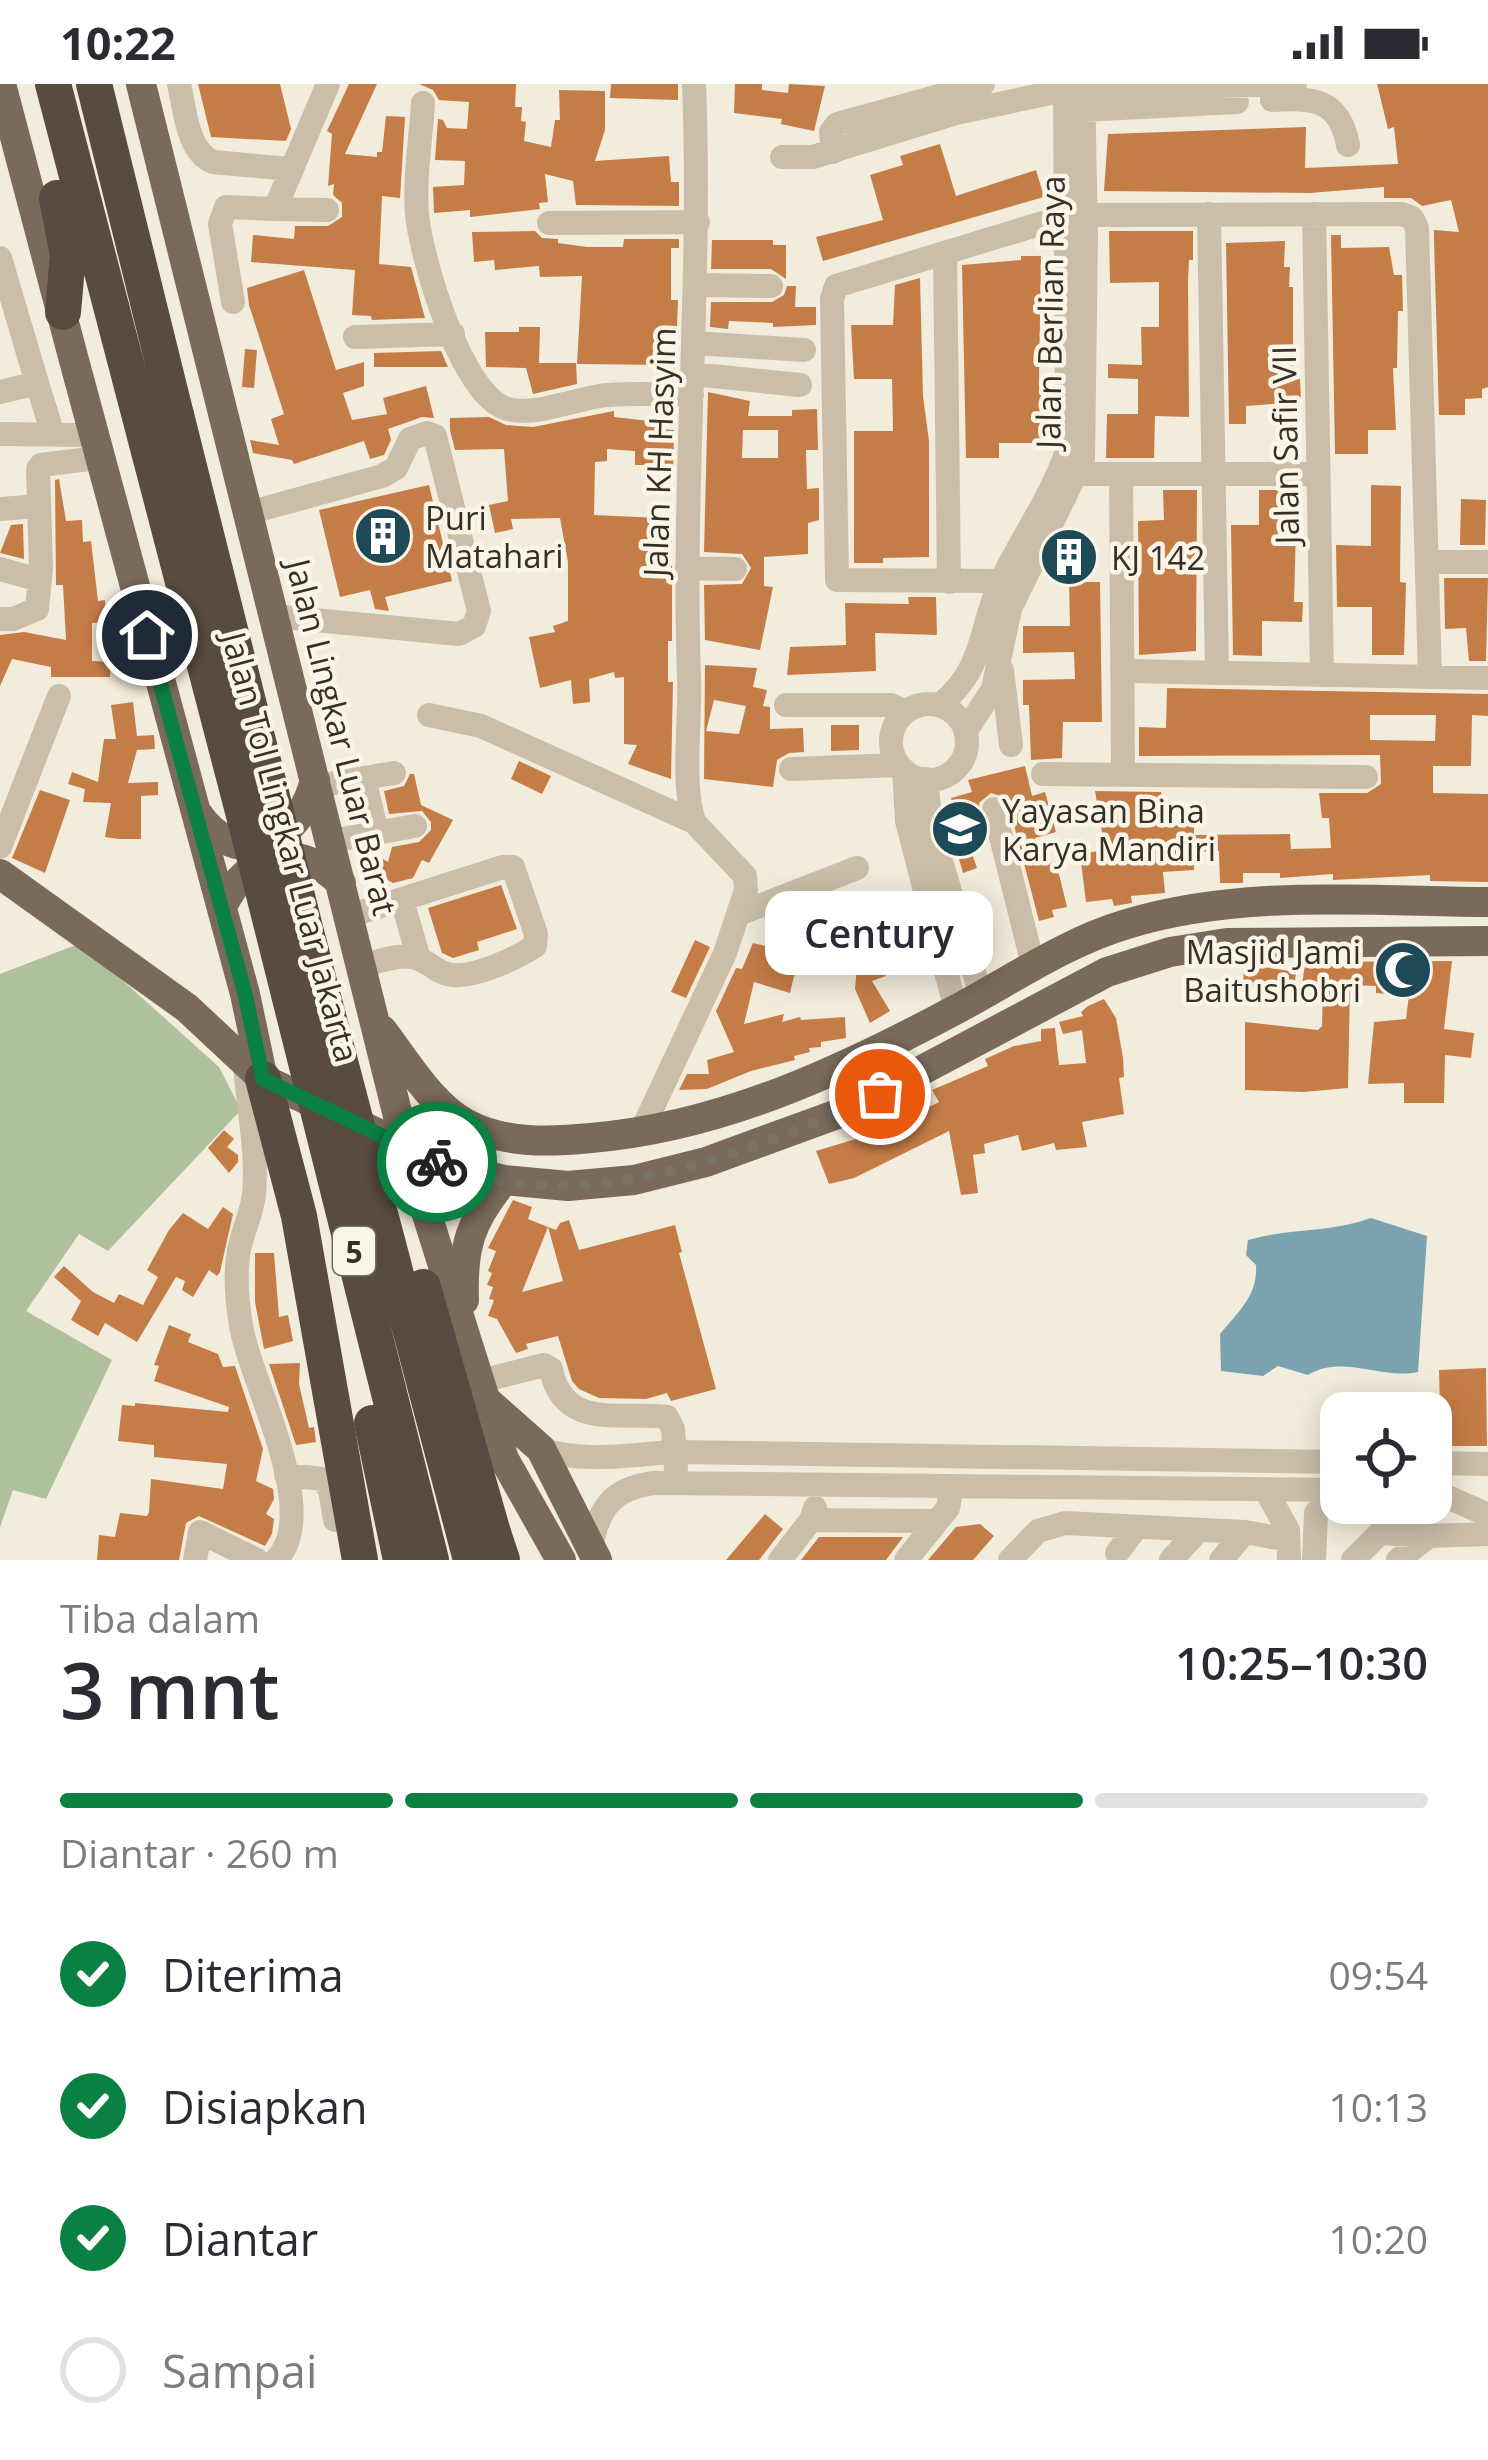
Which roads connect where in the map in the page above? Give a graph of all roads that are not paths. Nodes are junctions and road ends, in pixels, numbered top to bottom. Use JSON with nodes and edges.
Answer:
{"nodes":[{"id":1,"x":1,"y":84,"type":"edge"},
{"id":2,"x":29,"y":84,"type":"edge"},
{"id":3,"x":53,"y":84,"type":"edge"},
{"id":4,"x":94,"y":84,"type":"edge"},
{"id":5,"x":141,"y":84,"type":"edge"},
{"id":6,"x":179,"y":84,"type":"edge"},
{"id":7,"x":328,"y":84,"type":"edge"},
{"id":8,"x":694,"y":84,"type":"edge"},
{"id":9,"x":983,"y":84,"type":"edge"},
{"id":10,"x":1295,"y":84,"type":"edge"},
{"id":11,"x":955,"y":88,"type":"edge"},
{"id":12,"x":1076,"y":91,"type":"edge"},
{"id":13,"x":1194,"y":96,"type":"junction"},
{"id":14,"x":423,"y":103,"type":"dead end"},
{"id":15,"x":1348,"y":145,"type":"dead end"},
{"id":16,"x":832,"y":152,"type":"junction"},
{"id":17,"x":782,"y":157,"type":"dead end"},
{"id":18,"x":290,"y":169,"type":"junction"},
{"id":19,"x":275,"y":209,"type":"junction"},
{"id":20,"x":327,"y":210,"type":"dead end"},
{"id":21,"x":1209,"y":214,"type":"junction"},
{"id":22,"x":1314,"y":214,"type":"junction"},
{"id":23,"x":1076,"y":216,"type":"junction"},
{"id":24,"x":698,"y":222,"type":"junction"},
{"id":25,"x":549,"y":223,"type":"dead end"},
{"id":26,"x":945,"y":253,"type":"junction"},
{"id":27,"x":0,"y":258,"type":"edge"},
{"id":28,"x":697,"y":285,"type":"junction"},
{"id":29,"x":771,"y":286,"type":"dead end"},
{"id":30,"x":233,"y":302,"type":"dead end"},
{"id":31,"x":63,"y":312,"type":"junction"},
{"id":32,"x":453,"y":334,"type":"junction"},
{"id":33,"x":355,"y":337,"type":"dead end"},
{"id":34,"x":694,"y":343,"type":"junction"},
{"id":35,"x":804,"y":350,"type":"dead end"},
{"id":36,"x":37,"y":382,"type":"junction"},
{"id":37,"x":692,"y":385,"type":"junction"},
{"id":38,"x":800,"y":385,"type":"dead end"},
{"id":39,"x":0,"y":396,"type":"edge"},
{"id":40,"x":3,"y":434,"type":"edge"},
{"id":41,"x":53,"y":434,"type":"junction"},
{"id":42,"x":94,"y":446,"type":"junction"},
{"id":43,"x":1069,"y":474,"type":"junction"},
{"id":44,"x":1121,"y":474,"type":"junction"},
{"id":45,"x":1214,"y":474,"type":"junction"},
{"id":46,"x":1318,"y":474,"type":"junction"},
{"id":47,"x":39,"y":506,"type":"junction"},
{"id":48,"x":0,"y":509,"type":"edge"},
{"id":49,"x":248,"y":513,"type":"junction"},
{"id":50,"x":1428,"y":562,"type":"junction"},
{"id":51,"x":1488,"y":562,"type":"edge"},
{"id":52,"x":687,"y":568,"type":"junction"},
{"id":53,"x":0,"y":569,"type":"edge"},
{"id":54,"x":735,"y":569,"type":"dead end"},
{"id":55,"x":40,"y":580,"type":"junction"},
{"id":56,"x":1001,"y":581,"type":"junction"},
{"id":57,"x":949,"y":582,"type":"junction"},
{"id":58,"x":274,"y":616,"type":"junction"},
{"id":59,"x":0,"y":619,"type":"edge"},
{"id":60,"x":1001,"y":654,"type":"junction"},
{"id":61,"x":1122,"y":671,"type":"junction"},
{"id":62,"x":1217,"y":673,"type":"junction"},
{"id":63,"x":1322,"y":675,"type":"junction"},
{"id":64,"x":1430,"y":676,"type":"junction"},
{"id":65,"x":1488,"y":677,"type":"edge"},
{"id":66,"x":59,"y":696,"type":"dead end"},
{"id":67,"x":786,"y":705,"type":"dead end"},
{"id":68,"x":940,"y":705,"type":"junction"},
{"id":69,"x":905,"y":712,"type":"junction"},
{"id":70,"x":429,"y":715,"type":"dead end"},
{"id":71,"x":966,"y":730,"type":"junction"},
{"id":72,"x":1011,"y":745,"type":"dead end"},
{"id":73,"x":791,"y":769,"type":"dead end"},
{"id":74,"x":910,"y":771,"type":"junction"},
{"id":75,"x":394,"y":773,"type":"dead end"},
{"id":76,"x":1043,"y":774,"type":"dead end"},
{"id":77,"x":1123,"y":775,"type":"junction"},
{"id":78,"x":1366,"y":777,"type":"dead end"},
{"id":79,"x":364,"y":778,"type":"junction"},
{"id":80,"x":316,"y":783,"type":"junction"},
{"id":81,"x":994,"y":808,"type":"dead end"},
{"id":82,"x":197,"y":813,"type":"junction"},
{"id":83,"x":694,"y":822,"type":"junction"},
{"id":84,"x":415,"y":826,"type":"dead end"},
{"id":85,"x":377,"y":833,"type":"junction"},
{"id":86,"x":0,"y":847,"type":"edge"},
{"id":87,"x":336,"y":864,"type":"junction"},
{"id":88,"x":211,"y":865,"type":"junction"},
{"id":89,"x":857,"y":868,"type":"dead end"},
{"id":90,"x":0,"y":874,"type":"edge"},
{"id":91,"x":402,"y":901,"type":"junction"},
{"id":92,"x":1488,"y":902,"type":"edge"},
{"id":93,"x":222,"y":907,"type":"junction"},
{"id":94,"x":741,"y":913,"type":"junction"},
{"id":95,"x":349,"y":916,"type":"junction"},
{"id":96,"x":292,"y":939,"type":"junction"},
{"id":97,"x":1488,"y":941,"type":"edge"},
{"id":98,"x":419,"y":959,"type":"junction"},
{"id":99,"x":361,"y":965,"type":"junction"},
{"id":100,"x":1034,"y":965,"type":"junction"},
{"id":101,"x":245,"y":994,"type":"junction"},
{"id":102,"x":969,"y":1003,"type":"junction"},
{"id":103,"x":187,"y":1008,"type":"junction"},
{"id":104,"x":375,"y":1021,"type":"junction"},
{"id":105,"x":254,"y":1072,"type":"junction"},
{"id":106,"x":394,"y":1101,"type":"junction"},
{"id":107,"x":367,"y":1129,"type":"junction"},
{"id":108,"x":640,"y":1132,"type":"junction"},
{"id":109,"x":406,"y":1148,"type":"junction"},
{"id":110,"x":670,"y":1172,"type":"junction"},
{"id":111,"x":504,"y":1180,"type":"junction"},
{"id":112,"x":466,"y":1330,"type":"junction"},
{"id":113,"x":485,"y":1392,"type":"junction"},
{"id":114,"x":542,"y":1449,"type":"junction"},
{"id":115,"x":676,"y":1453,"type":"junction"},
{"id":116,"x":1121,"y":1459,"type":"junction"},
{"id":117,"x":1320,"y":1462,"type":"edge"},
{"id":118,"x":1452,"y":1463,"type":"edge"},
{"id":119,"x":1488,"y":1464,"type":"edge"},
{"id":120,"x":286,"y":1475,"type":"junction"},
{"id":121,"x":676,"y":1484,"type":"junction"},
{"id":122,"x":821,"y":1485,"type":"junction"},
{"id":123,"x":952,"y":1486,"type":"junction"},
{"id":124,"x":1042,"y":1487,"type":"junction"},
{"id":125,"x":1109,"y":1487,"type":"junction"},
{"id":126,"x":1154,"y":1488,"type":"junction"},
{"id":127,"x":1265,"y":1489,"type":"junction"},
{"id":128,"x":1320,"y":1490,"type":"edge"},
{"id":129,"x":1452,"y":1490,"type":"edge"},
{"id":130,"x":1488,"y":1491,"type":"edge"},
{"id":131,"x":1452,"y":1499,"type":"edge"},
{"id":132,"x":1320,"y":1509,"type":"edge"},
{"id":133,"x":1488,"y":1515,"type":"edge"},
{"id":134,"x":811,"y":1520,"type":"junction"},
{"id":135,"x":938,"y":1521,"type":"junction"},
{"id":136,"x":1099,"y":1526,"type":"junction"},
{"id":137,"x":1146,"y":1529,"type":"junction"},
{"id":138,"x":1038,"y":1532,"type":"junction"},
{"id":139,"x":1197,"y":1532,"type":"junction"},
{"id":140,"x":1245,"y":1532,"type":"junction"},
{"id":141,"x":1488,"y":1534,"type":"edge"},
{"id":142,"x":1429,"y":1536,"type":"junction"},
{"id":143,"x":1295,"y":1540,"type":"edge"},
{"id":144,"x":489,"y":1551,"type":"edge"},
{"id":145,"x":1118,"y":1553,"type":"dead end"},
{"id":146,"x":594,"y":1554,"type":"edge"},
{"id":147,"x":195,"y":1560,"type":"edge"},
{"id":148,"x":256,"y":1560,"type":"edge"},
{"id":149,"x":276,"y":1560,"type":"edge"},
{"id":150,"x":343,"y":1560,"type":"edge"},
{"id":151,"x":360,"y":1560,"type":"edge"},
{"id":152,"x":401,"y":1560,"type":"edge"},
{"id":153,"x":431,"y":1560,"type":"edge"},
{"id":154,"x":561,"y":1560,"type":"edge"},
{"id":155,"x":780,"y":1560,"type":"edge"},
{"id":156,"x":906,"y":1560,"type":"edge"},
{"id":157,"x":1010,"y":1560,"type":"edge"},
{"id":158,"x":1171,"y":1560,"type":"edge"},
{"id":159,"x":1221,"y":1560,"type":"edge"},
{"id":160,"x":1314,"y":1560,"type":"edge"},
{"id":161,"x":1353,"y":1560,"type":"edge"},
{"id":162,"x":1398,"y":1560,"type":"edge"}],
"edges":[{"from":1,"to":31,"type":"main road"},
{"from":2,"to":31,"type":"highway"},
{"from":3,"to":96,"type":"highway","name":"Jalan Tol Lingkar Luar Jakarta","number":"5","bridge":true},
{"from":4,"to":96,"type":"highway","name":"Jalan Tol Lingkar Luar Jakarta","number":"5","bridge":true},
{"from":5,"to":49,"type":"main road","name":"Jalan Lingkar Luar Barat"},
{"from":6,"to":18,"type":"street"},
{"from":7,"to":18,"type":"street"},
{"from":8,"to":24,"type":"street","name":"Jalan KH Hasyim"},
{"from":9,"to":11,"type":"street"},
{"from":10,"to":13,"type":"street"},
{"from":11,"to":16,"type":"street"},
{"from":12,"to":13,"type":"street"},
{"from":12,"to":16,"type":"street"},
{"from":12,"to":23,"type":"street","name":"Jalan Berlian Raya"},
{"from":13,"to":15,"type":"street"},
{"from":14,"to":32,"type":"street"},
{"from":16,"to":17,"type":"street"},
{"from":18,"to":19,"type":"street"},
{"from":19,"to":20,"type":"street"},
{"from":19,"to":30,"type":"street"},
{"from":21,"to":22,"type":"street"},
{"from":21,"to":23,"type":"street"},
{"from":21,"to":45,"type":"street"},
{"from":22,"to":46,"type":"street","name":"Jalan Safir VII"},
{"from":22,"to":50,"type":"street"},
{"from":23,"to":26,"type":"street"},
{"from":23,"to":43,"type":"street","name":"Jalan Berlian Raya"},
{"from":24,"to":25,"type":"street"},
{"from":24,"to":28,"type":"street","name":"Jalan KH Hasyim"},
{"from":26,"to":57,"type":"street"},
{"from":26,"to":57,"type":"street"},
{"from":27,"to":36,"type":"street"},
{"from":28,"to":29,"type":"street"},
{"from":28,"to":34,"type":"street","name":"Jalan KH Hasyim"},
{"from":31,"to":42,"type":"main road"},
{"from":32,"to":33,"type":"street"},
{"from":32,"to":37,"type":"street"},
{"from":34,"to":35,"type":"street"},
{"from":34,"to":37,"type":"street","name":"Jalan KH Hasyim"},
{"from":36,"to":39,"type":"street"},
{"from":36,"to":41,"type":"street"},
{"from":37,"to":38,"type":"street"},
{"from":37,"to":52,"type":"street","name":"Jalan KH Hasyim"},
{"from":39,"to":40,"type":"street"},
{"from":40,"to":41,"type":"street"},
{"from":41,"to":42,"type":"street"},
{"from":42,"to":47,"type":"street"},
{"from":42,"to":82,"type":"main road"},
{"from":43,"to":44,"type":"street"},
{"from":43,"to":56,"type":"street","name":"Jalan Berlian Raya"},
{"from":43,"to":60,"type":"street","name":"Jalan Berlian Raya"},
{"from":44,"to":45,"type":"street"},
{"from":44,"to":61,"type":"street"},
{"from":45,"to":46,"type":"street"},
{"from":45,"to":62,"type":"street"},
{"from":46,"to":63,"type":"street","name":"Jalan Safir VII"},
{"from":47,"to":48,"type":"street"},
{"from":47,"to":55,"type":"street"},
{"from":49,"to":58,"type":"main road","name":"Jalan Lingkar Luar Barat"},
{"from":49,"to":58,"type":"street"},
{"from":50,"to":51,"type":"street"},
{"from":50,"to":64,"type":"street"},
{"from":52,"to":54,"type":"street"},
{"from":52,"to":83,"type":"street","name":"Jalan KH Hasyim"},
{"from":53,"to":55,"type":"street"},
{"from":55,"to":59,"type":"street"},
{"from":56,"to":57,"type":"street"},
{"from":56,"to":68,"type":"street","name":"Jalan Berlian Raya"},
{"from":58,"to":80,"type":"main road","name":"Jalan Lingkar Luar Barat"},
{"from":60,"to":71,"type":"street","name":"Jalan Berlian Raya"},
{"from":60,"to":72,"type":"street"},
{"from":61,"to":62,"type":"street"},
{"from":61,"to":77,"type":"street"},
{"from":62,"to":63,"type":"street"},
{"from":63,"to":64,"type":"street"},
{"from":64,"to":65,"type":"street"},
{"from":66,"to":86,"type":"street"},
{"from":67,"to":69,"type":"street"},
{"from":68,"to":69,"type":"street"},
{"from":68,"to":71,"type":"street"},
{"from":69,"to":74,"type":"street"},
{"from":70,"to":83,"type":"street"},
{"from":71,"to":74,"type":"street"},
{"from":73,"to":74,"type":"street"},
{"from":74,"to":102,"type":"street"},
{"from":75,"to":79,"type":"street"},
{"from":76,"to":77,"type":"street"},
{"from":77,"to":78,"type":"street"},
{"from":79,"to":80,"type":"street"},
{"from":79,"to":85,"type":"street"},
{"from":80,"to":82,"type":"main road"},
{"from":80,"to":87,"type":"main road","name":"Jalan Lingkar Luar Barat"},
{"from":81,"to":100,"type":"street"},
{"from":82,"to":88,"type":"main road"},
{"from":83,"to":94,"type":"street"},
{"from":84,"to":85,"type":"street"},
{"from":85,"to":87,"type":"street"},
{"from":87,"to":88,"type":"main road"},
{"from":87,"to":93,"type":"main road"},
{"from":87,"to":95,"type":"main road","name":"Jalan Lingkar Luar Barat"},
{"from":88,"to":93,"type":"main road"},
{"from":89,"to":94,"type":"street"},
{"from":90,"to":103,"type":"main road"},
{"from":91,"to":95,"type":"street"},
{"from":91,"to":98,"type":"street"},
{"from":91,"to":98,"type":"street"},
{"from":92,"to":100,"type":"main road"},
{"from":93,"to":101,"type":"main road"},
{"from":94,"to":108,"type":"street"},
{"from":95,"to":99,"type":"main road","name":"Jalan Lingkar Luar Barat"},
{"from":96,"to":144,"type":"highway","name":"Jalan Tol Lingkar Luar Jakarta","number":"5","bridge":true},
{"from":96,"to":152,"type":"highway","bridge":true},
{"from":96,"to":153,"type":"highway","name":"Jalan Tol Lingkar Luar Jakarta","number":"5","bridge":true},
{"from":97,"to":110,"type":"main road"},
{"from":98,"to":99,"type":"street"},
{"from":99,"to":104,"type":"main road","name":"Jalan Lingkar Luar Barat"},
{"from":100,"to":102,"type":"main road"},
{"from":101,"to":103,"type":"main road"},
{"from":101,"to":105,"type":"main road"},
{"from":102,"to":108,"type":"main road"},
{"from":103,"to":105,"type":"main road"},
{"from":104,"to":106,"type":"main road","name":"Jalan Lingkar Luar Barat"},
{"from":104,"to":108,"type":"main road"},
{"from":105,"to":107,"type":"main road"},
{"from":105,"to":120,"type":"street"},
{"from":105,"to":151,"type":"highway"},
{"from":106,"to":107,"type":"main road"},
{"from":106,"to":109,"type":"main road","name":"Jalan Lingkar Luar Barat"},
{"from":107,"to":109,"type":"main road"},
{"from":108,"to":110,"type":"main road"},
{"from":109,"to":111,"type":"main road"},
{"from":109,"to":112,"type":"main road","name":"Jalan Lingkar Luar Barat"},
{"from":110,"to":111,"type":"main road"},
{"from":111,"to":112,"type":"main road"},
{"from":112,"to":113,"type":"main road","name":"Jalan Lingkar Luar Barat"},
{"from":113,"to":114,"type":"main road"},
{"from":113,"to":115,"type":"street"},
{"from":113,"to":154,"type":"main road","name":"Jalan Lingkar Luar Barat"},
{"from":114,"to":115,"type":"street"},
{"from":114,"to":146,"type":"main road"},
{"from":115,"to":116,"type":"street"},
{"from":115,"to":121,"type":"street"},
{"from":116,"to":117,"type":"street"},
{"from":116,"to":125,"type":"street"},
{"from":118,"to":119,"type":"street"},
{"from":120,"to":149,"type":"street"},
{"from":120,"to":150,"type":"street"},
{"from":121,"to":122,"type":"street"},
{"from":121,"to":146,"type":"street"},
{"from":122,"to":123,"type":"street"},
{"from":122,"to":134,"type":"street"},
{"from":123,"to":124,"type":"street"},
{"from":123,"to":135,"type":"street"},
{"from":124,"to":125,"type":"street"},
{"from":124,"to":138,"type":"street"},
{"from":125,"to":126,"type":"street"},
{"from":125,"to":136,"type":"street"},
{"from":126,"to":127,"type":"street"},
{"from":126,"to":137,"type":"street"},
{"from":127,"to":128,"type":"street"},
{"from":127,"to":143,"type":"street"},
{"from":129,"to":130,"type":"street"},
{"from":131,"to":133,"type":"street"},
{"from":132,"to":143,"type":"street"},
{"from":134,"to":135,"type":"street"},
{"from":134,"to":155,"type":"street"},
{"from":135,"to":156,"type":"street"},
{"from":136,"to":137,"type":"street"},
{"from":136,"to":138,"type":"street"},
{"from":137,"to":139,"type":"street"},
{"from":137,"to":145,"type":"street"},
{"from":138,"to":157,"type":"street"},
{"from":139,"to":140,"type":"street"},
{"from":139,"to":158,"type":"street"},
{"from":140,"to":143,"type":"street"},
{"from":140,"to":159,"type":"street"},
{"from":141,"to":142,"type":"street"},
{"from":142,"to":161,"type":"street"},
{"from":142,"to":162,"type":"street"},
{"from":143,"to":160,"type":"street"},
{"from":147,"to":148,"type":"street"}]}
